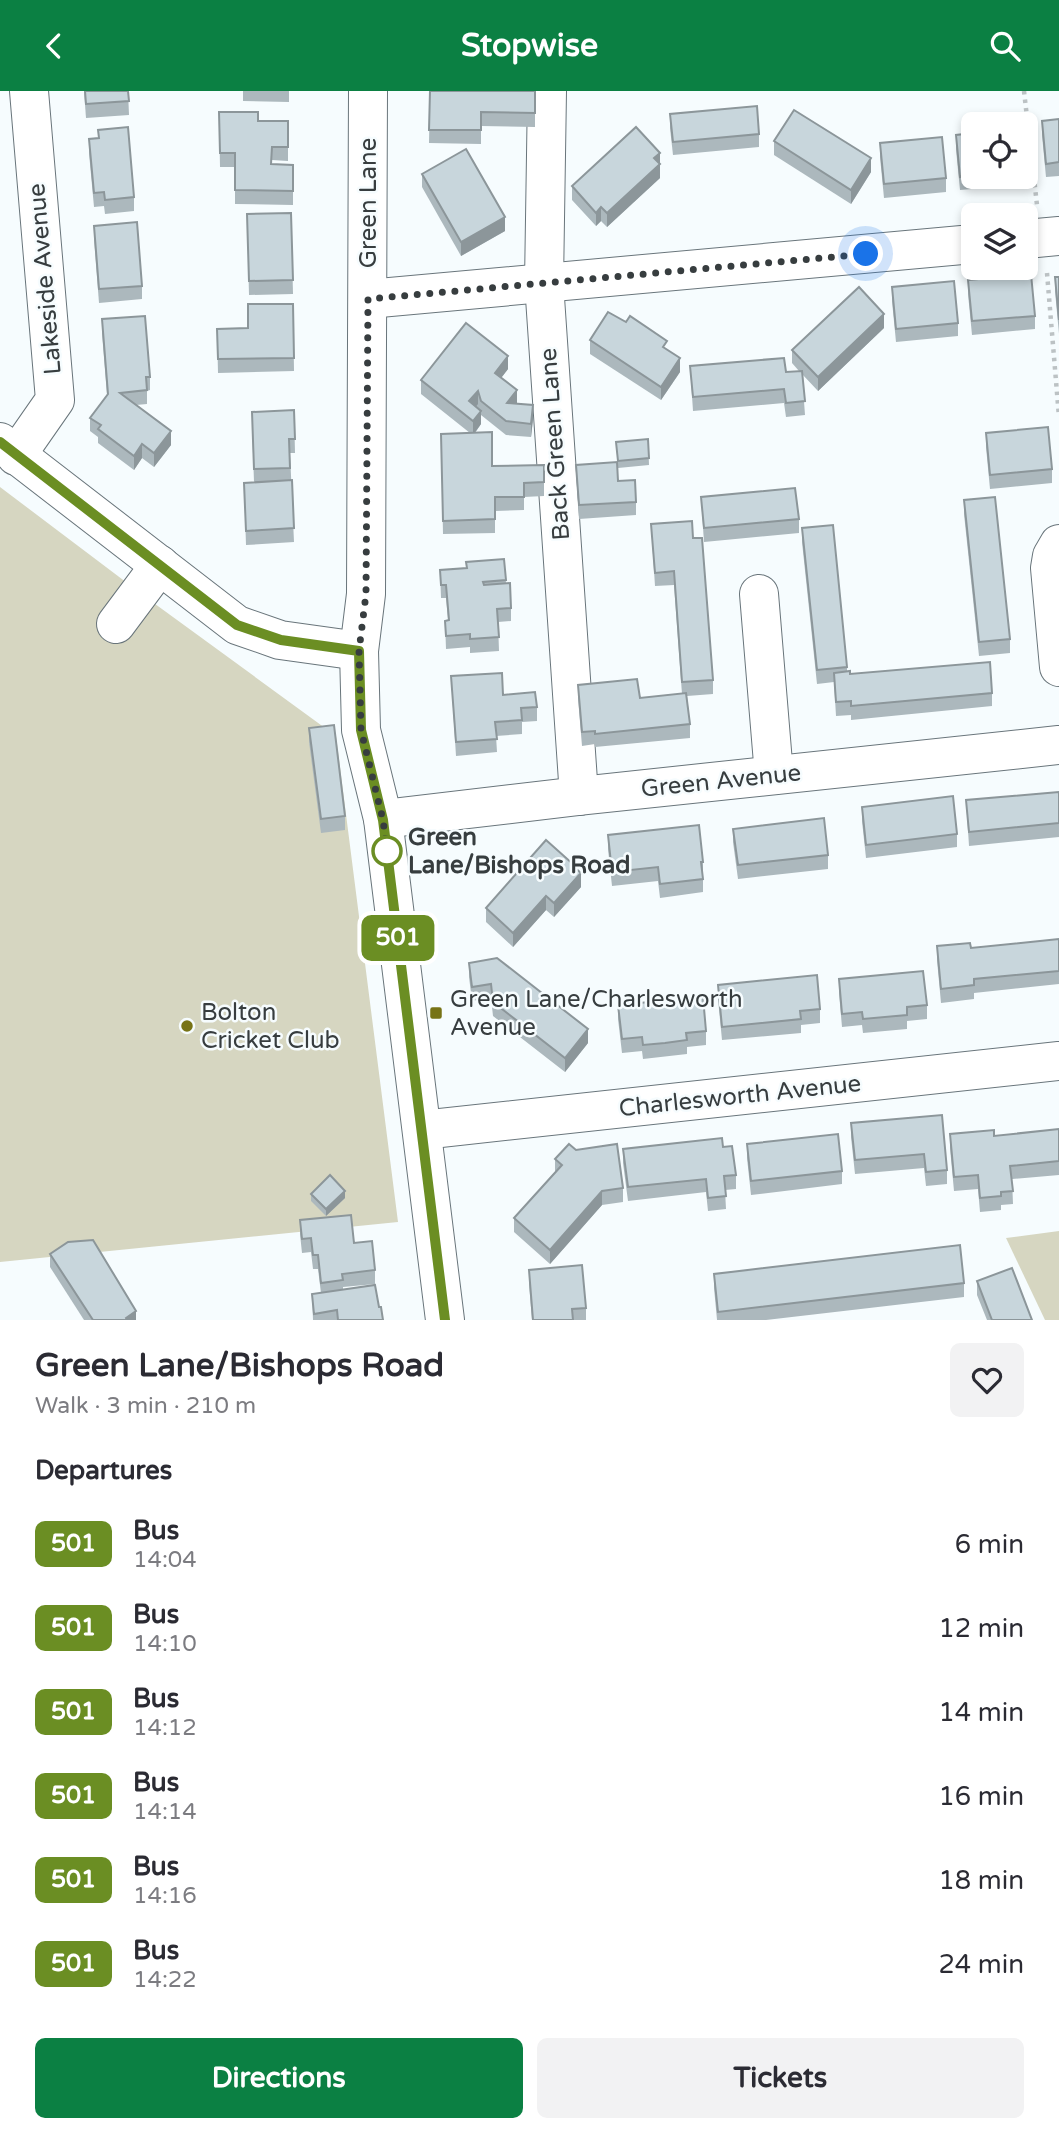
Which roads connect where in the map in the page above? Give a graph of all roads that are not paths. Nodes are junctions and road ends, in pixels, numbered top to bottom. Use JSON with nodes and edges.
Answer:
{"nodes":[{"id":1,"x":29,"y":91,"type":"edge"},
{"id":2,"x":368,"y":91,"type":"edge"},
{"id":3,"x":547,"y":91,"type":"edge"},
{"id":4,"x":961,"y":245,"type":"edge"},
{"id":5,"x":544,"y":283,"type":"junction"},
{"id":6,"x":368,"y":299,"type":"junction"},
{"id":7,"x":8,"y":449,"type":"edge"},
{"id":8,"x":1059,"y":544,"type":"edge"},
{"id":9,"x":160,"y":565,"type":"junction"},
{"id":10,"x":759,"y":594,"type":"dead end"},
{"id":11,"x":116,"y":624,"type":"dead end"},
{"id":12,"x":359,"y":651,"type":"junction"},
{"id":13,"x":1059,"y":667,"type":"edge"},
{"id":14,"x":1059,"y":745,"type":"edge"},
{"id":15,"x":774,"y":775,"type":"junction"},
{"id":16,"x":579,"y":796,"type":"junction"},
{"id":17,"x":383,"y":820,"type":"junction"},
{"id":18,"x":1058,"y":1049,"type":"edge"},
{"id":19,"x":422,"y":1130,"type":"junction"},
{"id":20,"x":445,"y":1320,"type":"edge"}],
"edges":[{"from":1,"to":7,"type":"street","name":"Lakeside Avenue"},
{"from":2,"to":6,"type":"street","name":"Green Lane"},
{"from":3,"to":5,"type":"street","name":"Back Green Lane"},
{"from":4,"to":5,"type":"street"},
{"from":5,"to":6,"type":"street"},
{"from":5,"to":16,"type":"street","name":"Back Green Lane"},
{"from":6,"to":12,"type":"street","name":"Green Lane"},
{"from":7,"to":9,"type":"street"},
{"from":8,"to":13,"type":"street"},
{"from":9,"to":11,"type":"street"},
{"from":9,"to":12,"type":"street"},
{"from":10,"to":15,"type":"street"},
{"from":12,"to":17,"type":"street"},
{"from":14,"to":15,"type":"street","name":"Green Avenue"},
{"from":15,"to":16,"type":"street","name":"Green Avenue"},
{"from":16,"to":17,"type":"street","name":"Green Avenue"},
{"from":17,"to":19,"type":"street"},
{"from":18,"to":19,"type":"street","name":"Charlesworth Avenue"},
{"from":19,"to":20,"type":"street"}]}
